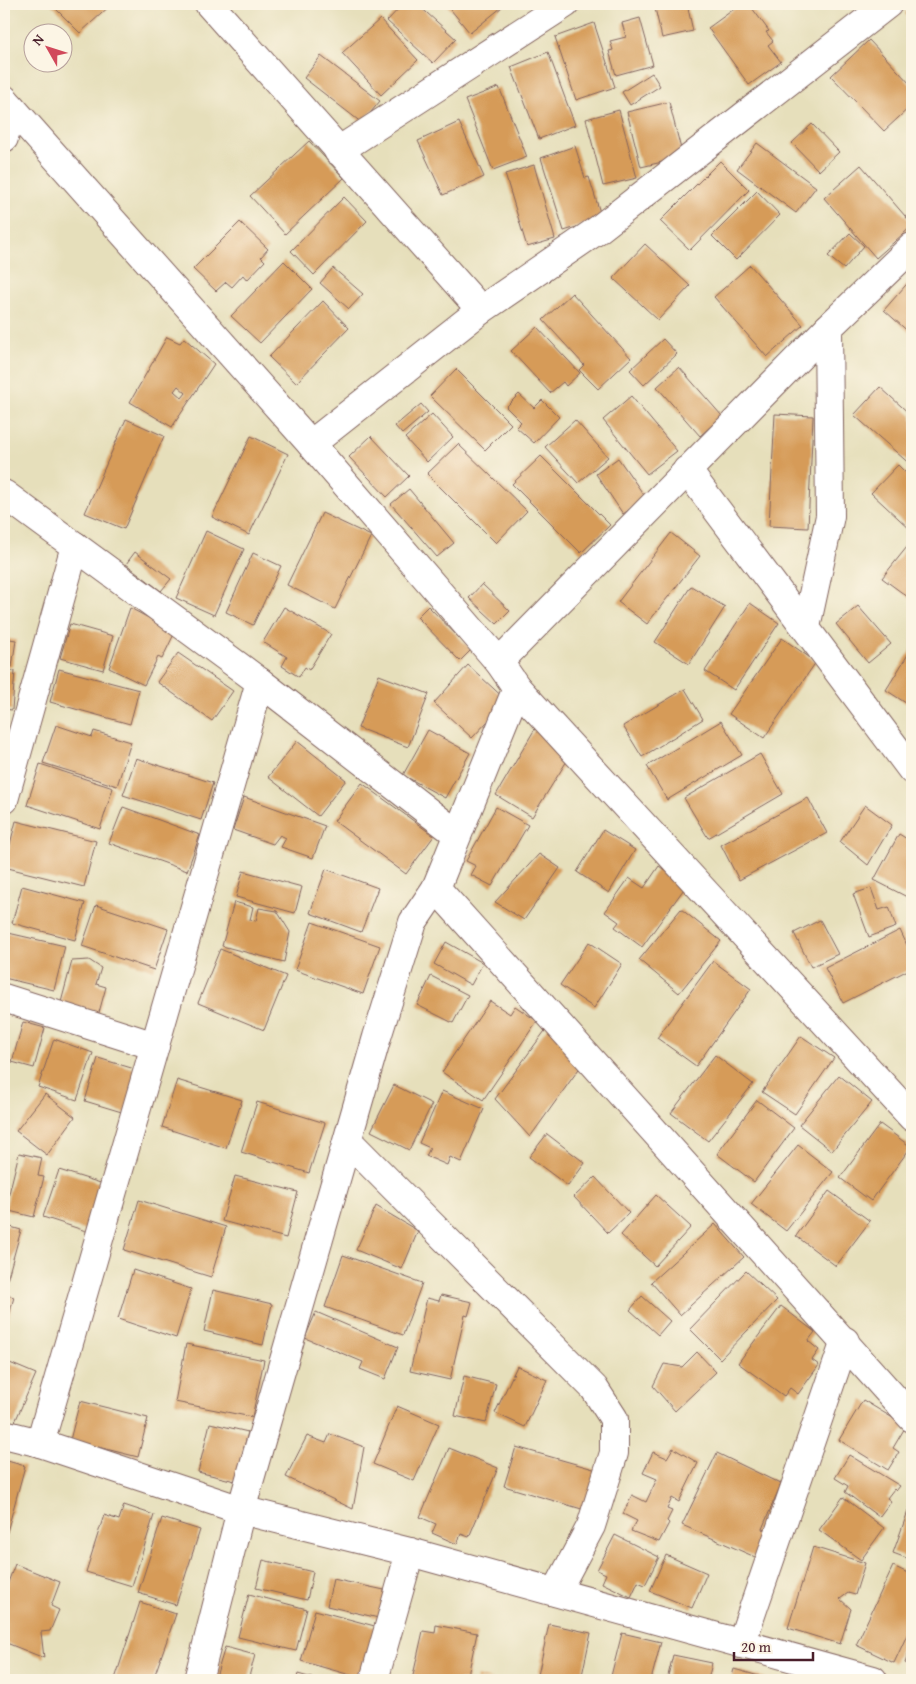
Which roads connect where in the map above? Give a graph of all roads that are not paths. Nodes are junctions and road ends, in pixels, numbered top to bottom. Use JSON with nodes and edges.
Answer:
{"nodes":[{"id":1,"x":209,"y":4,"type":"edge"},
{"id":2,"x":565,"y":4,"type":"edge"},
{"id":3,"x":888,"y":4,"type":"edge"},
{"id":4,"x":7,"y":103,"type":"edge"},
{"id":5,"x":4,"y":138,"type":"edge"},
{"id":6,"x":338,"y":151,"type":"junction"},
{"id":7,"x":912,"y":247,"type":"edge"},
{"id":8,"x":481,"y":310,"type":"junction"},
{"id":9,"x":828,"y":328,"type":"junction"},
{"id":10,"x":311,"y":444,"type":"junction"},
{"id":11,"x":687,"y":470,"type":"junction"},
{"id":12,"x":4,"y":494,"type":"edge"},
{"id":13,"x":75,"y":546,"type":"junction"},
{"id":14,"x":806,"y":627,"type":"junction"},
{"id":15,"x":499,"y":662,"type":"junction"},
{"id":16,"x":260,"y":682,"type":"junction"},
{"id":17,"x":517,"y":688,"type":"junction"},
{"id":18,"x":912,"y":770,"type":"edge"},
{"id":19,"x":4,"y":800,"type":"edge"},
{"id":20,"x":457,"y":834,"type":"junction"},
{"id":21,"x":436,"y":888,"type":"junction"},
{"id":22,"x":4,"y":998,"type":"edge"},
{"id":23,"x":155,"y":1046,"type":"junction"},
{"id":24,"x":912,"y":1117,"type":"edge"},
{"id":25,"x":348,"y":1141,"type":"junction"},
{"id":26,"x":845,"y":1342,"type":"junction"},
{"id":27,"x":912,"y":1418,"type":"edge"},
{"id":28,"x":4,"y":1434,"type":"edge"},
{"id":29,"x":40,"y":1443,"type":"junction"},
{"id":30,"x":241,"y":1510,"type":"junction"},
{"id":31,"x":410,"y":1552,"type":"junction"},
{"id":32,"x":556,"y":1592,"type":"junction"},
{"id":33,"x":741,"y":1644,"type":"junction"},
{"id":34,"x":856,"y":1678,"type":"edge"},
{"id":35,"x":198,"y":1680,"type":"edge"},
{"id":36,"x":374,"y":1680,"type":"edge"}],
"edges":[{"from":1,"to":6,"type":"street"},
{"from":2,"to":6,"type":"street"},
{"from":3,"to":8,"type":"street"},
{"from":4,"to":5,"type":"street"},
{"from":4,"to":10,"type":"street"},
{"from":6,"to":8,"type":"street"},
{"from":7,"to":9,"type":"street"},
{"from":8,"to":10,"type":"street"},
{"from":9,"to":11,"type":"street"},
{"from":9,"to":14,"type":"street"},
{"from":10,"to":15,"type":"street"},
{"from":11,"to":14,"type":"street"},
{"from":11,"to":15,"type":"street"},
{"from":12,"to":13,"type":"street"},
{"from":13,"to":16,"type":"street"},
{"from":13,"to":19,"type":"street"},
{"from":14,"to":18,"type":"street"},
{"from":15,"to":17,"type":"street"},
{"from":16,"to":20,"type":"street"},
{"from":16,"to":23,"type":"street"},
{"from":17,"to":20,"type":"street"},
{"from":17,"to":24,"type":"street"},
{"from":20,"to":21,"type":"street"},
{"from":21,"to":25,"type":"street"},
{"from":21,"to":26,"type":"street"},
{"from":22,"to":23,"type":"street"},
{"from":23,"to":29,"type":"street"},
{"from":25,"to":30,"type":"street"},
{"from":25,"to":32,"type":"street"},
{"from":26,"to":27,"type":"street"},
{"from":26,"to":33,"type":"street"},
{"from":28,"to":29,"type":"street"},
{"from":29,"to":30,"type":"street"},
{"from":30,"to":31,"type":"street"},
{"from":30,"to":35,"type":"street"},
{"from":31,"to":32,"type":"street"},
{"from":31,"to":36,"type":"street"},
{"from":32,"to":33,"type":"street"},
{"from":33,"to":34,"type":"street"}]}
